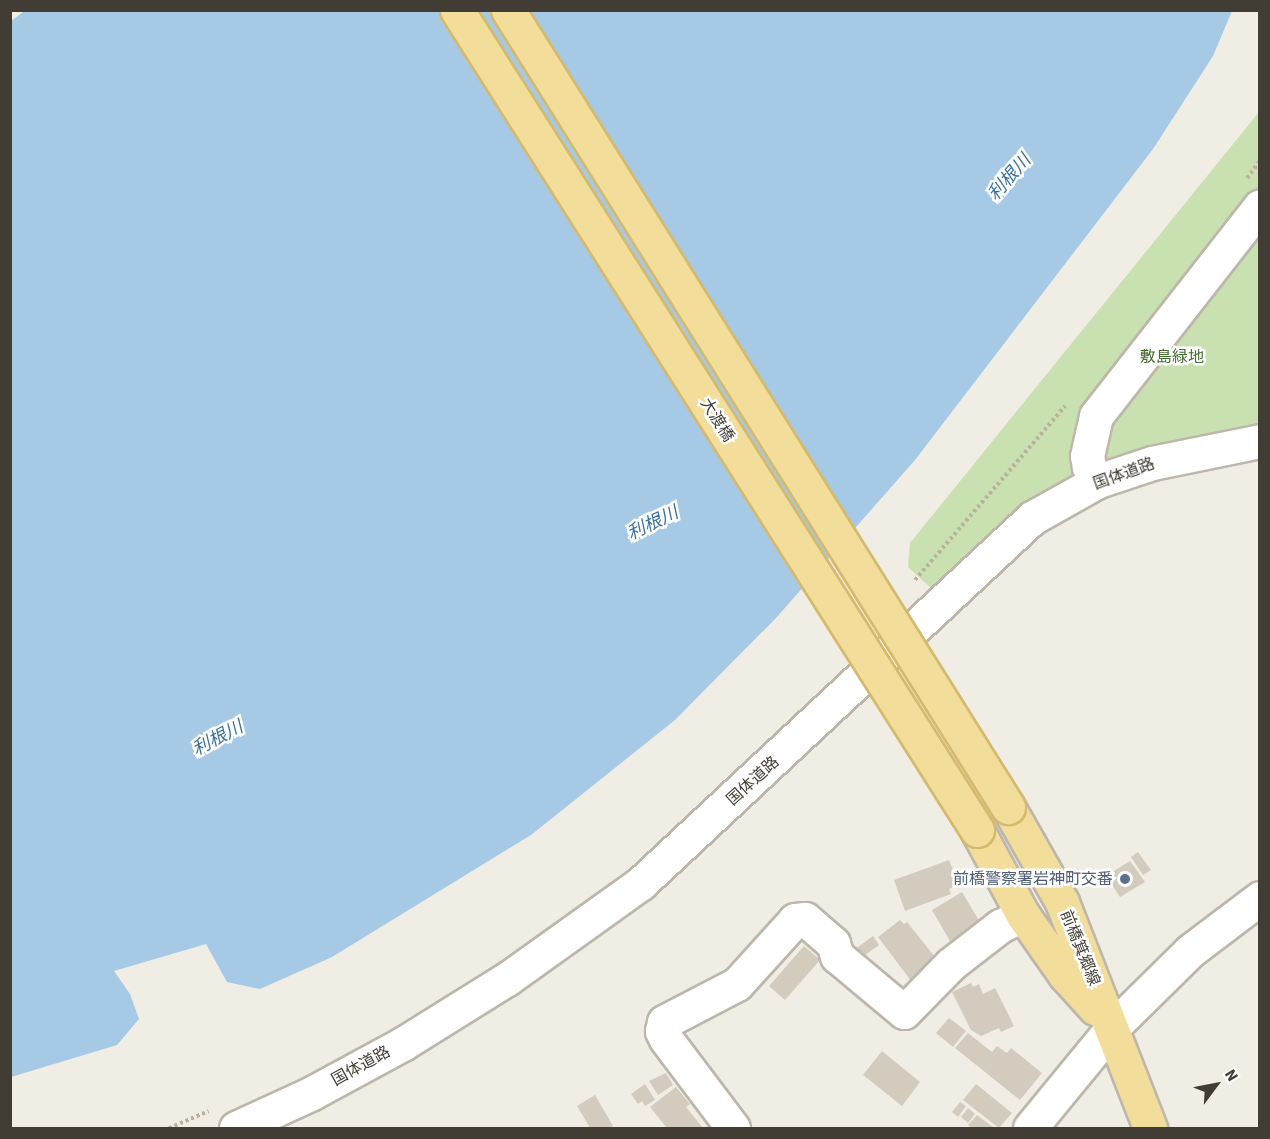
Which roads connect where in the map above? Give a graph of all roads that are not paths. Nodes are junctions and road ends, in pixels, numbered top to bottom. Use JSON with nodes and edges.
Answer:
{"nodes":[{"id":1,"x":458,"y":10,"type":"edge"},
{"id":2,"x":508,"y":10,"type":"edge"},
{"id":3,"x":1252,"y":193,"type":"edge"},
{"id":4,"x":1260,"y":441,"type":"edge"},
{"id":5,"x":1098,"y":481,"type":"junction"},
{"id":6,"x":977,"y":830,"type":"joint"},
{"id":7,"x":1260,"y":898,"type":"edge"},
{"id":8,"x":1023,"y":915,"type":"junction"},
{"id":9,"x":1112,"y":1028,"type":"junction"},
{"id":10,"x":224,"y":1119,"type":"edge"},
{"id":11,"x":733,"y":1128,"type":"edge"},
{"id":12,"x":1030,"y":1128,"type":"edge"},
{"id":13,"x":1150,"y":1128,"type":"edge"}],
"edges":[{"from":1,"to":6,"type":"main road","name":"大渡橋","bridge":true},
{"from":2,"to":9,"type":"main road","name":"前橋箕郷線","bridge":true},
{"from":3,"to":5,"type":"street"},
{"from":4,"to":5,"type":"street","name":"国体道路"},
{"from":5,"to":10,"type":"street","name":"国体道路"},
{"from":6,"to":8,"type":"main road","name":"前橋箕郷線"},
{"from":7,"to":9,"type":"street"},
{"from":8,"to":9,"type":"main road","name":"前橋箕郷線"},
{"from":8,"to":11,"type":"street"},
{"from":9,"to":12,"type":"street"},
{"from":9,"to":13,"type":"main road","name":"前橋箕郷線"}]}
